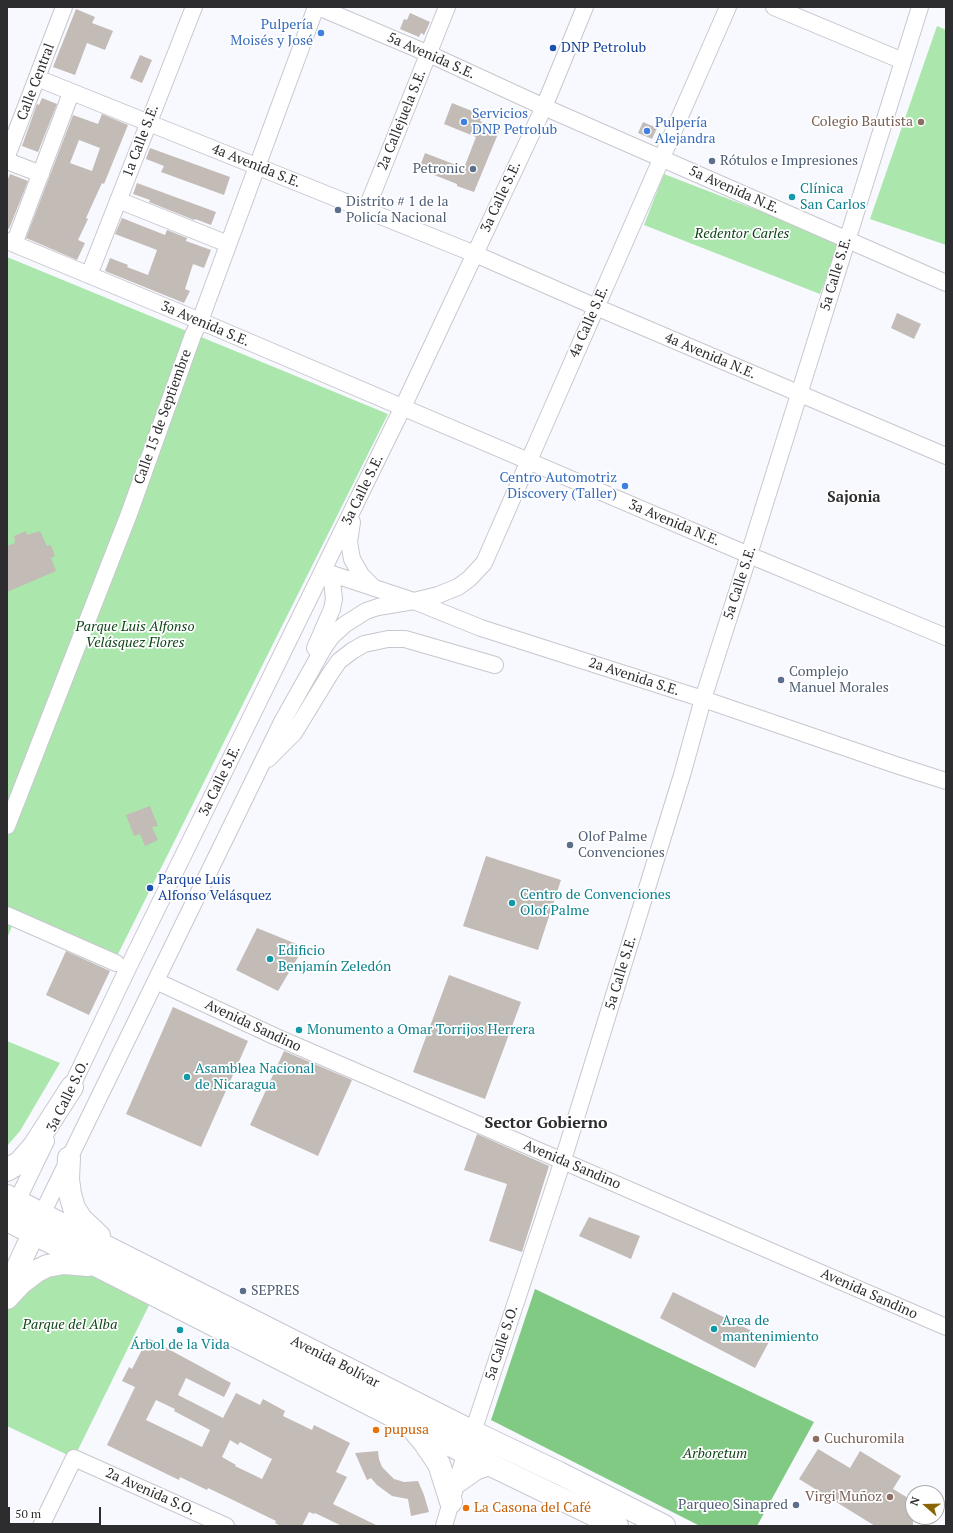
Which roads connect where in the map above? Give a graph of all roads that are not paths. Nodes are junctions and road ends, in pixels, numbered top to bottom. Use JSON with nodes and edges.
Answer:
{"nodes":[{"id":1,"x":64,"y":7,"type":"edge"},
{"id":2,"x":194,"y":7,"type":"edge"},
{"id":3,"x":317,"y":7,"type":"edge"},
{"id":4,"x":447,"y":7,"type":"edge"},
{"id":5,"x":585,"y":7,"type":"edge"},
{"id":6,"x":728,"y":7,"type":"edge"},
{"id":7,"x":774,"y":7,"type":"edge"},
{"id":8,"x":920,"y":7,"type":"edge"},
{"id":9,"x":429,"y":54,"type":"junction"},
{"id":10,"x":903,"y":61,"type":"junction"},
{"id":11,"x":37,"y":78,"type":"junction"},
{"id":12,"x":71,"y":92,"type":"junction"},
{"id":13,"x":544,"y":107,"type":"junction"},
{"id":14,"x":148,"y":124,"type":"junction"},
{"id":15,"x":7,"y":156,"type":"edge"},
{"id":16,"x":661,"y":158,"type":"junction"},
{"id":17,"x":7,"y":161,"type":"edge"},
{"id":18,"x":257,"y":167,"type":"junction"},
{"id":19,"x":41,"y":174,"type":"junction"},
{"id":20,"x":118,"y":200,"type":"junction"},
{"id":21,"x":366,"y":210,"type":"junction"},
{"id":22,"x":846,"y":240,"type":"junction"},
{"id":23,"x":11,"y":242,"type":"edge"},
{"id":24,"x":228,"y":244,"type":"junction"},
{"id":25,"x":475,"y":254,"type":"junction"},
{"id":26,"x":88,"y":275,"type":"junction"},
{"id":27,"x":946,"y":283,"type":"edge"},
{"id":28,"x":596,"y":307,"type":"junction"},
{"id":29,"x":200,"y":321,"type":"junction"},
{"id":30,"x":799,"y":394,"type":"junction"},
{"id":31,"x":403,"y":407,"type":"junction"},
{"id":32,"x":946,"y":456,"type":"edge"},
{"id":33,"x":529,"y":460,"type":"junction"},
{"id":34,"x":356,"y":503,"type":"junction"},
{"id":35,"x":749,"y":555,"type":"junction"},
{"id":36,"x":323,"y":571,"type":"junction"},
{"id":37,"x":373,"y":588,"type":"junction"},
{"id":38,"x":414,"y":602,"type":"junction"},
{"id":39,"x":946,"y":637,"type":"edge"},
{"id":40,"x":495,"y":665,"type":"dead end"},
{"id":41,"x":703,"y":699,"type":"junction"},
{"id":42,"x":282,"y":722,"type":"junction"},
{"id":43,"x":259,"y":768,"type":"junction"},
{"id":44,"x":946,"y":781,"type":"edge"},
{"id":45,"x":7,"y":826,"type":"edge"},
{"id":46,"x":7,"y":915,"type":"edge"},
{"id":47,"x":122,"y":965,"type":"junction"},
{"id":48,"x":156,"y":981,"type":"junction"},
{"id":49,"x":72,"y":1087,"type":"junction"},
{"id":50,"x":69,"y":1158,"type":"junction"},
{"id":51,"x":563,"y":1160,"type":"junction"},
{"id":52,"x":7,"y":1170,"type":"edge"},
{"id":53,"x":12,"y":1198,"type":"edge"},
{"id":54,"x":7,"y":1221,"type":"edge"},
{"id":55,"x":38,"y":1224,"type":"junction"},
{"id":56,"x":101,"y":1268,"type":"junction"},
{"id":57,"x":161,"y":1274,"type":"junction"},
{"id":58,"x":7,"y":1292,"type":"edge"},
{"id":59,"x":7,"y":1298,"type":"edge"},
{"id":60,"x":946,"y":1327,"type":"edge"},
{"id":61,"x":405,"y":1422,"type":"junction"},
{"id":62,"x":473,"y":1432,"type":"junction"},
{"id":63,"x":466,"y":1453,"type":"junction"},
{"id":64,"x":489,"y":1464,"type":"junction"},
{"id":65,"x":458,"y":1481,"type":"junction"},
{"id":66,"x":451,"y":1502,"type":"junction"},
{"id":67,"x":41,"y":1526,"type":"edge"},
{"id":68,"x":226,"y":1526,"type":"edge"},
{"id":69,"x":444,"y":1526,"type":"edge"},
{"id":70,"x":616,"y":1526,"type":"edge"},
{"id":71,"x":664,"y":1526,"type":"edge"}],
"edges":[{"from":1,"to":11,"type":"street","name":"Calle Central"},
{"from":2,"to":14,"type":"street","name":"1a Calle S.E."},
{"from":3,"to":9,"type":"street","name":"5a Avenida S.E."},
{"from":3,"to":18,"type":"street","name":"Calle 15 de Septiembre"},
{"from":4,"to":9,"type":"street","name":"2a Callejuela S.E."},
{"from":5,"to":13,"type":"street","name":"3a Calle S.E."},
{"from":6,"to":16,"type":"street","name":"4a Calle S.E."},
{"from":7,"to":10,"type":"street"},
{"from":8,"to":10,"type":"street","name":"5a Calle S.E."},
{"from":9,"to":13,"type":"street","name":"5a Avenida S.E."},
{"from":9,"to":21,"type":"street","name":"2a Callejuela S.E."},
{"from":10,"to":22,"type":"street","name":"5a Calle S.E."},
{"from":11,"to":12,"type":"street","name":"4a Avenida S.E."},
{"from":11,"to":15,"type":"street","name":"Calle Central"},
{"from":12,"to":14,"type":"street","name":"4a Avenida S.E."},
{"from":12,"to":19,"type":"street"},
{"from":13,"to":16,"type":"street","name":"5a Avenida N.E."},
{"from":13,"to":25,"type":"street","name":"3a Calle S.E."},
{"from":14,"to":18,"type":"street","name":"4a Avenida S.E."},
{"from":14,"to":20,"type":"street","name":"1a Calle S.E."},
{"from":16,"to":22,"type":"street","name":"5a Avenida N.E."},
{"from":16,"to":28,"type":"street","name":"4a Calle S.E."},
{"from":17,"to":19,"type":"street"},
{"from":18,"to":21,"type":"street","name":"4a Avenida S.E."},
{"from":18,"to":24,"type":"street","name":"Calle 15 de Septiembre"},
{"from":19,"to":23,"type":"street"},
{"from":20,"to":24,"type":"street"},
{"from":20,"to":26,"type":"street","name":"1a Calle S.E."},
{"from":21,"to":25,"type":"street","name":"4a Avenida S.E."},
{"from":22,"to":27,"type":"street","name":"5a Avenida N.E."},
{"from":22,"to":30,"type":"street","name":"5a Calle S.E."},
{"from":23,"to":26,"type":"street","name":"3a Avenida S.E."},
{"from":24,"to":29,"type":"street","name":"Calle 15 de Septiembre"},
{"from":25,"to":28,"type":"street","name":"4a Avenida N.E."},
{"from":25,"to":31,"type":"street","name":"3a Calle S.E."},
{"from":26,"to":29,"type":"street","name":"3a Avenida S.E."},
{"from":28,"to":30,"type":"street","name":"4a Avenida N.E."},
{"from":28,"to":33,"type":"street","name":"4a Calle S.E."},
{"from":29,"to":31,"type":"street","name":"3a Avenida S.E."},
{"from":29,"to":45,"type":"street","name":"Calle 15 de Septiembre"},
{"from":30,"to":32,"type":"street","name":"4a Avenida N.E."},
{"from":30,"to":35,"type":"street","name":"5a Calle S.E."},
{"from":31,"to":33,"type":"street","name":"3a Avenida N.E."},
{"from":31,"to":34,"type":"street","name":"3a Calle S.E."},
{"from":33,"to":35,"type":"street","name":"3a Avenida N.E."},
{"from":33,"to":38,"type":"street","name":"4a Calle S.E."},
{"from":34,"to":36,"type":"street","name":"3a Calle S.E."},
{"from":34,"to":37,"type":"street"},
{"from":35,"to":39,"type":"street","name":"3a Avenida N.E."},
{"from":35,"to":41,"type":"street","name":"5a Calle S.E."},
{"from":36,"to":37,"type":"street","name":"2a Avenida S.E."},
{"from":36,"to":42,"type":"street"},
{"from":36,"to":47,"type":"street","name":"3a Calle S.E."},
{"from":37,"to":38,"type":"street","name":"2a Avenida S.E."},
{"from":38,"to":41,"type":"street","name":"2a Avenida S.E."},
{"from":38,"to":42,"type":"street"},
{"from":40,"to":43,"type":"street"},
{"from":41,"to":44,"type":"street","name":"2a Avenida S.E."},
{"from":41,"to":51,"type":"street","name":"5a Calle S.E."},
{"from":42,"to":43,"type":"street"},
{"from":43,"to":48,"type":"street"},
{"from":46,"to":47,"type":"street"},
{"from":47,"to":49,"type":"street","name":"3a Calle S.O."},
{"from":48,"to":50,"type":"street","name":"3a Calle S.O."},
{"from":48,"to":51,"type":"street","name":"Avenida Sandino"},
{"from":49,"to":52,"type":"highway"},
{"from":49,"to":53,"type":"street","name":"3a Calle S.O."},
{"from":50,"to":55,"type":"street","name":"3a Calle S.O."},
{"from":50,"to":57,"type":"highway"},
{"from":51,"to":60,"type":"street","name":"Avenida Sandino"},
{"from":51,"to":62,"type":"street","name":"5a Calle S.O."},
{"from":53,"to":54,"type":"highway","name":"3a Calle S.O."},
{"from":53,"to":55,"type":"highway","name":"Avenida Bolívar"},
{"from":54,"to":55,"type":"highway","name":"Avenida Bolívar"},
{"from":55,"to":56,"type":"highway","name":"Avenida Bolívar"},
{"from":55,"to":57,"type":"highway","name":"Avenida Bolívar"},
{"from":55,"to":58,"type":"highway"},
{"from":56,"to":59,"type":"highway"},
{"from":56,"to":61,"type":"highway","name":"Avenida Bolívar"},
{"from":57,"to":62,"type":"highway","name":"Avenida Bolívar"},
{"from":61,"to":63,"type":"highway","name":"Avenida Bolívar"},
{"from":61,"to":66,"type":"highway"},
{"from":62,"to":63,"type":"street","name":"5a Calle S.O."},
{"from":62,"to":71,"type":"highway","name":"Avenida Bolívar"},
{"from":63,"to":64,"type":"highway","name":"Avenida Bolívar"},
{"from":63,"to":65,"type":"street","name":"5a Calle S.O."},
{"from":64,"to":65,"type":"highway"},
{"from":64,"to":70,"type":"highway","name":"Avenida Bolívar"},
{"from":65,"to":66,"type":"street","name":"5a Calle S.O."},
{"from":66,"to":69,"type":"street","name":"5a Calle S.O."},
{"from":67,"to":68,"type":"street","name":"2a Avenida S.O."}]}
